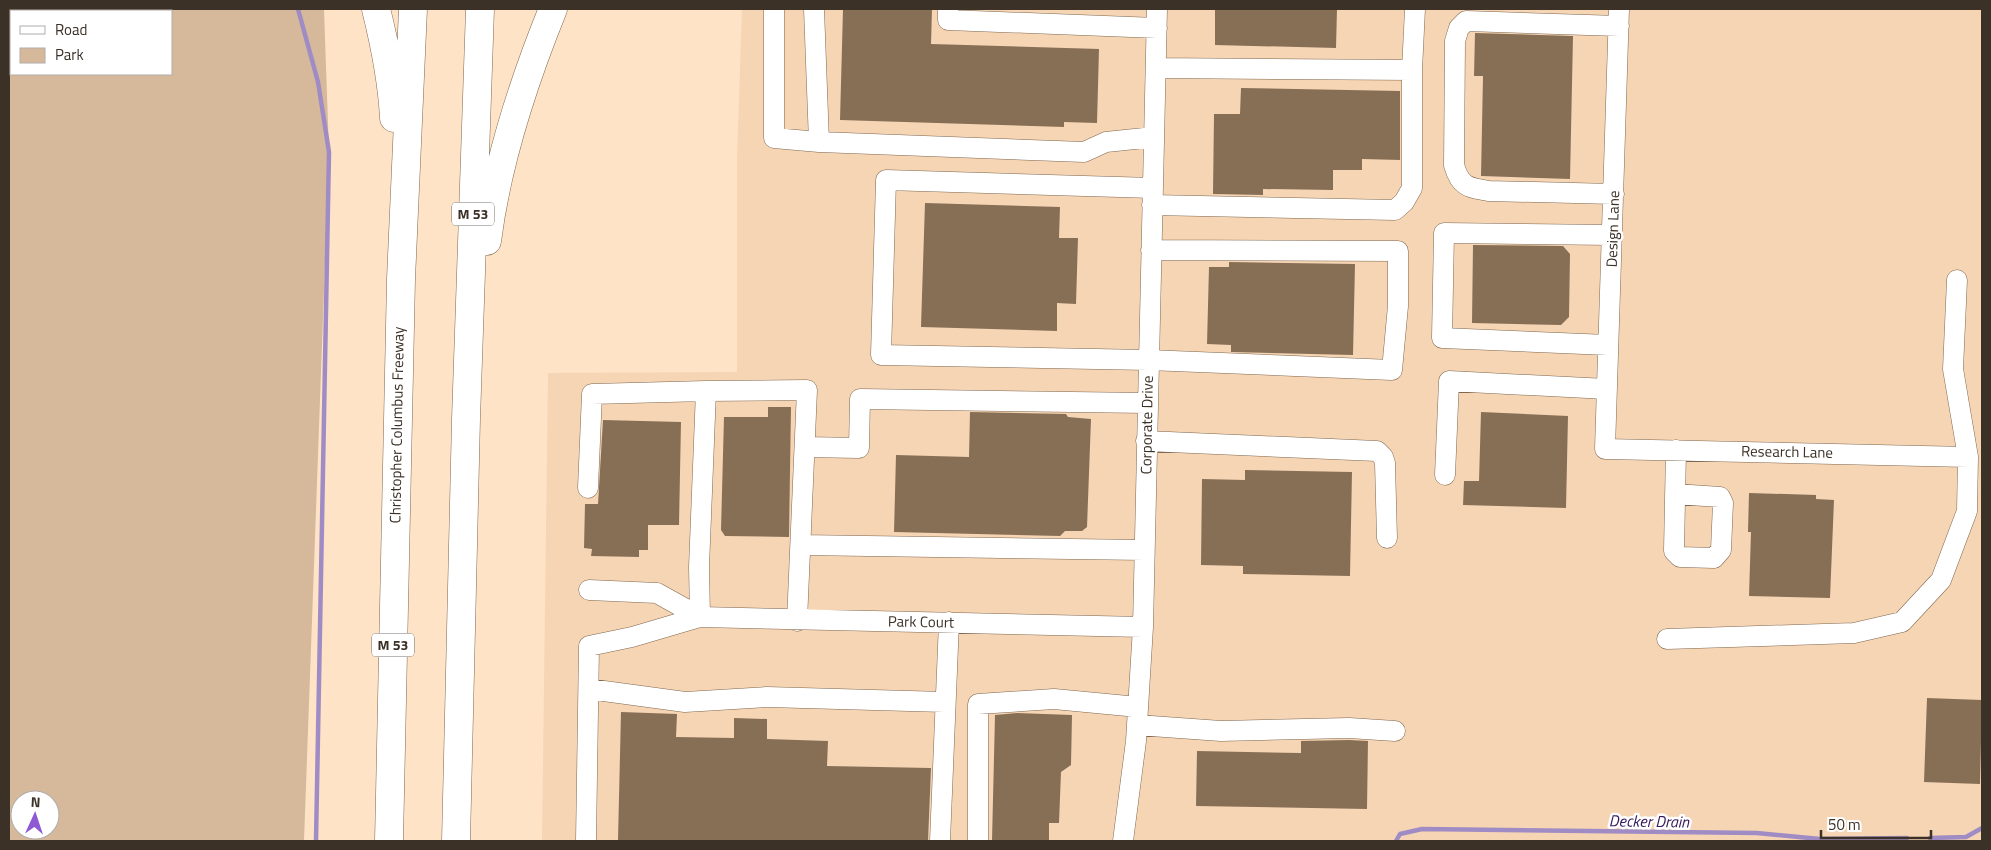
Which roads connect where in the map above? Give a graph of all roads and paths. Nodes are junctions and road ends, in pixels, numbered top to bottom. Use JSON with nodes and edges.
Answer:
{"nodes":[{"id":1,"x":376,"y":9,"type":"edge"},
{"id":2,"x":413,"y":9,"type":"edge"},
{"id":3,"x":480,"y":9,"type":"edge"},
{"id":4,"x":553,"y":9,"type":"edge"},
{"id":5,"x":774,"y":9,"type":"edge"},
{"id":6,"x":814,"y":9,"type":"edge"},
{"id":7,"x":948,"y":9,"type":"edge"},
{"id":8,"x":1415,"y":9,"type":"edge"},
{"id":9,"x":1619,"y":17,"type":"edge"},
{"id":10,"x":1157,"y":18,"type":"edge"},
{"id":11,"x":1156,"y":68,"type":"junction"},
{"id":12,"x":1412,"y":70,"type":"junction"},
{"id":13,"x":1154,"y":137,"type":"junction"},
{"id":14,"x":819,"y":142,"type":"junction"},
{"id":15,"x":1614,"y":194,"type":"junction"},
{"id":16,"x":1152,"y":196,"type":"junction"},
{"id":17,"x":1613,"y":235,"type":"junction"},
{"id":18,"x":1151,"y":250,"type":"junction"},
{"id":19,"x":401,"y":279,"type":"junction"},
{"id":20,"x":1957,"y":280,"type":"dead end"},
{"id":21,"x":1608,"y":345,"type":"junction"},
{"id":22,"x":1148,"y":360,"type":"junction"},
{"id":23,"x":1607,"y":389,"type":"junction"},
{"id":24,"x":706,"y":391,"type":"junction"},
{"id":25,"x":1147,"y":403,"type":"junction"},
{"id":26,"x":466,"y":419,"type":"junction"},
{"id":27,"x":1146,"y":442,"type":"junction"},
{"id":28,"x":805,"y":447,"type":"junction"},
{"id":29,"x":1605,"y":449,"type":"joint"},
{"id":30,"x":1676,"y":450,"type":"junction"},
{"id":31,"x":1968,"y":457,"type":"junction"},
{"id":32,"x":1445,"y":475,"type":"dead end"},
{"id":33,"x":588,"y":488,"type":"dead end"},
{"id":34,"x":1675,"y":494,"type":"dead end"},
{"id":35,"x":1387,"y":538,"type":"dead end"},
{"id":36,"x":801,"y":545,"type":"junction"},
{"id":37,"x":1144,"y":550,"type":"junction"},
{"id":38,"x":589,"y":590,"type":"dead end"},
{"id":39,"x":700,"y":617,"type":"junction"},
{"id":40,"x":797,"y":621,"type":"junction"},
{"id":41,"x":949,"y":622,"type":"junction"},
{"id":42,"x":1143,"y":627,"type":"junction"},
{"id":43,"x":1668,"y":639,"type":"dead end"},
{"id":44,"x":589,"y":689,"type":"junction"},
{"id":45,"x":945,"y":702,"type":"junction"},
{"id":46,"x":1138,"y":716,"type":"junction"},
{"id":47,"x":1394,"y":730,"type":"dead end"},
{"id":48,"x":389,"y":841,"type":"edge"},
{"id":49,"x":456,"y":841,"type":"edge"},
{"id":50,"x":586,"y":841,"type":"edge"},
{"id":51,"x":940,"y":841,"type":"edge"},
{"id":52,"x":978,"y":841,"type":"edge"},
{"id":53,"x":1123,"y":841,"type":"edge"}],
"edges":[{"from":1,"to":19,"type":"highway"},
{"from":2,"to":19,"type":"highway","name":"Christopher Columbus Freeway","number":"M 53"},
{"from":3,"to":26,"type":"highway","number":"M 53"},
{"from":4,"to":26,"type":"highway"},
{"from":5,"to":14,"type":"street"},
{"from":6,"to":14,"type":"street"},
{"from":7,"to":10,"type":"street"},
{"from":8,"to":12,"type":"street"},
{"from":9,"to":15,"type":"street","name":"Design Lane"},
{"from":9,"to":15,"type":"street"},
{"from":10,"to":11,"type":"street","name":"Corporate Drive"},
{"from":11,"to":12,"type":"street"},
{"from":11,"to":13,"type":"street","name":"Corporate Drive"},
{"from":12,"to":16,"type":"street"},
{"from":13,"to":14,"type":"street"},
{"from":13,"to":16,"type":"street","name":"Corporate Drive"},
{"from":15,"to":17,"type":"street","name":"Design Lane"},
{"from":16,"to":18,"type":"street","name":"Corporate Drive"},
{"from":16,"to":22,"type":"street"},
{"from":17,"to":21,"type":"street","name":"Design Lane"},
{"from":17,"to":21,"type":"street"},
{"from":18,"to":22,"type":"street","name":"Corporate Drive"},
{"from":18,"to":22,"type":"street"},
{"from":19,"to":48,"type":"highway","name":"Christopher Columbus Freeway","number":"M 53"},
{"from":20,"to":31,"type":"street"},
{"from":21,"to":23,"type":"street","name":"Design Lane"},
{"from":22,"to":25,"type":"street","name":"Corporate Drive"},
{"from":23,"to":29,"type":"street","name":"Design Lane"},
{"from":23,"to":32,"type":"street"},
{"from":24,"to":28,"type":"street"},
{"from":24,"to":33,"type":"street"},
{"from":24,"to":39,"type":"street"},
{"from":25,"to":27,"type":"street","name":"Corporate Drive"},
{"from":25,"to":28,"type":"street"},
{"from":26,"to":49,"type":"highway","number":"M 53"},
{"from":27,"to":35,"type":"street"},
{"from":27,"to":37,"type":"street","name":"Corporate Drive"},
{"from":28,"to":36,"type":"street"},
{"from":29,"to":30,"type":"street","name":"Research Lane"},
{"from":30,"to":31,"type":"street","name":"Research Lane"},
{"from":30,"to":34,"type":"street"},
{"from":31,"to":43,"type":"street"},
{"from":36,"to":37,"type":"street"},
{"from":36,"to":40,"type":"street"},
{"from":37,"to":42,"type":"street","name":"Corporate Drive"},
{"from":38,"to":39,"type":"street"},
{"from":39,"to":40,"type":"street","name":"Park Court"},
{"from":39,"to":44,"type":"street"},
{"from":40,"to":41,"type":"street","name":"Park Court"},
{"from":41,"to":42,"type":"street","name":"Park Court"},
{"from":41,"to":45,"type":"street"},
{"from":42,"to":46,"type":"street","name":"Corporate Drive"},
{"from":44,"to":45,"type":"street"},
{"from":44,"to":50,"type":"street"},
{"from":45,"to":51,"type":"street"},
{"from":46,"to":47,"type":"street"},
{"from":46,"to":52,"type":"street"},
{"from":46,"to":53,"type":"street","name":"Corporate Drive"}]}
